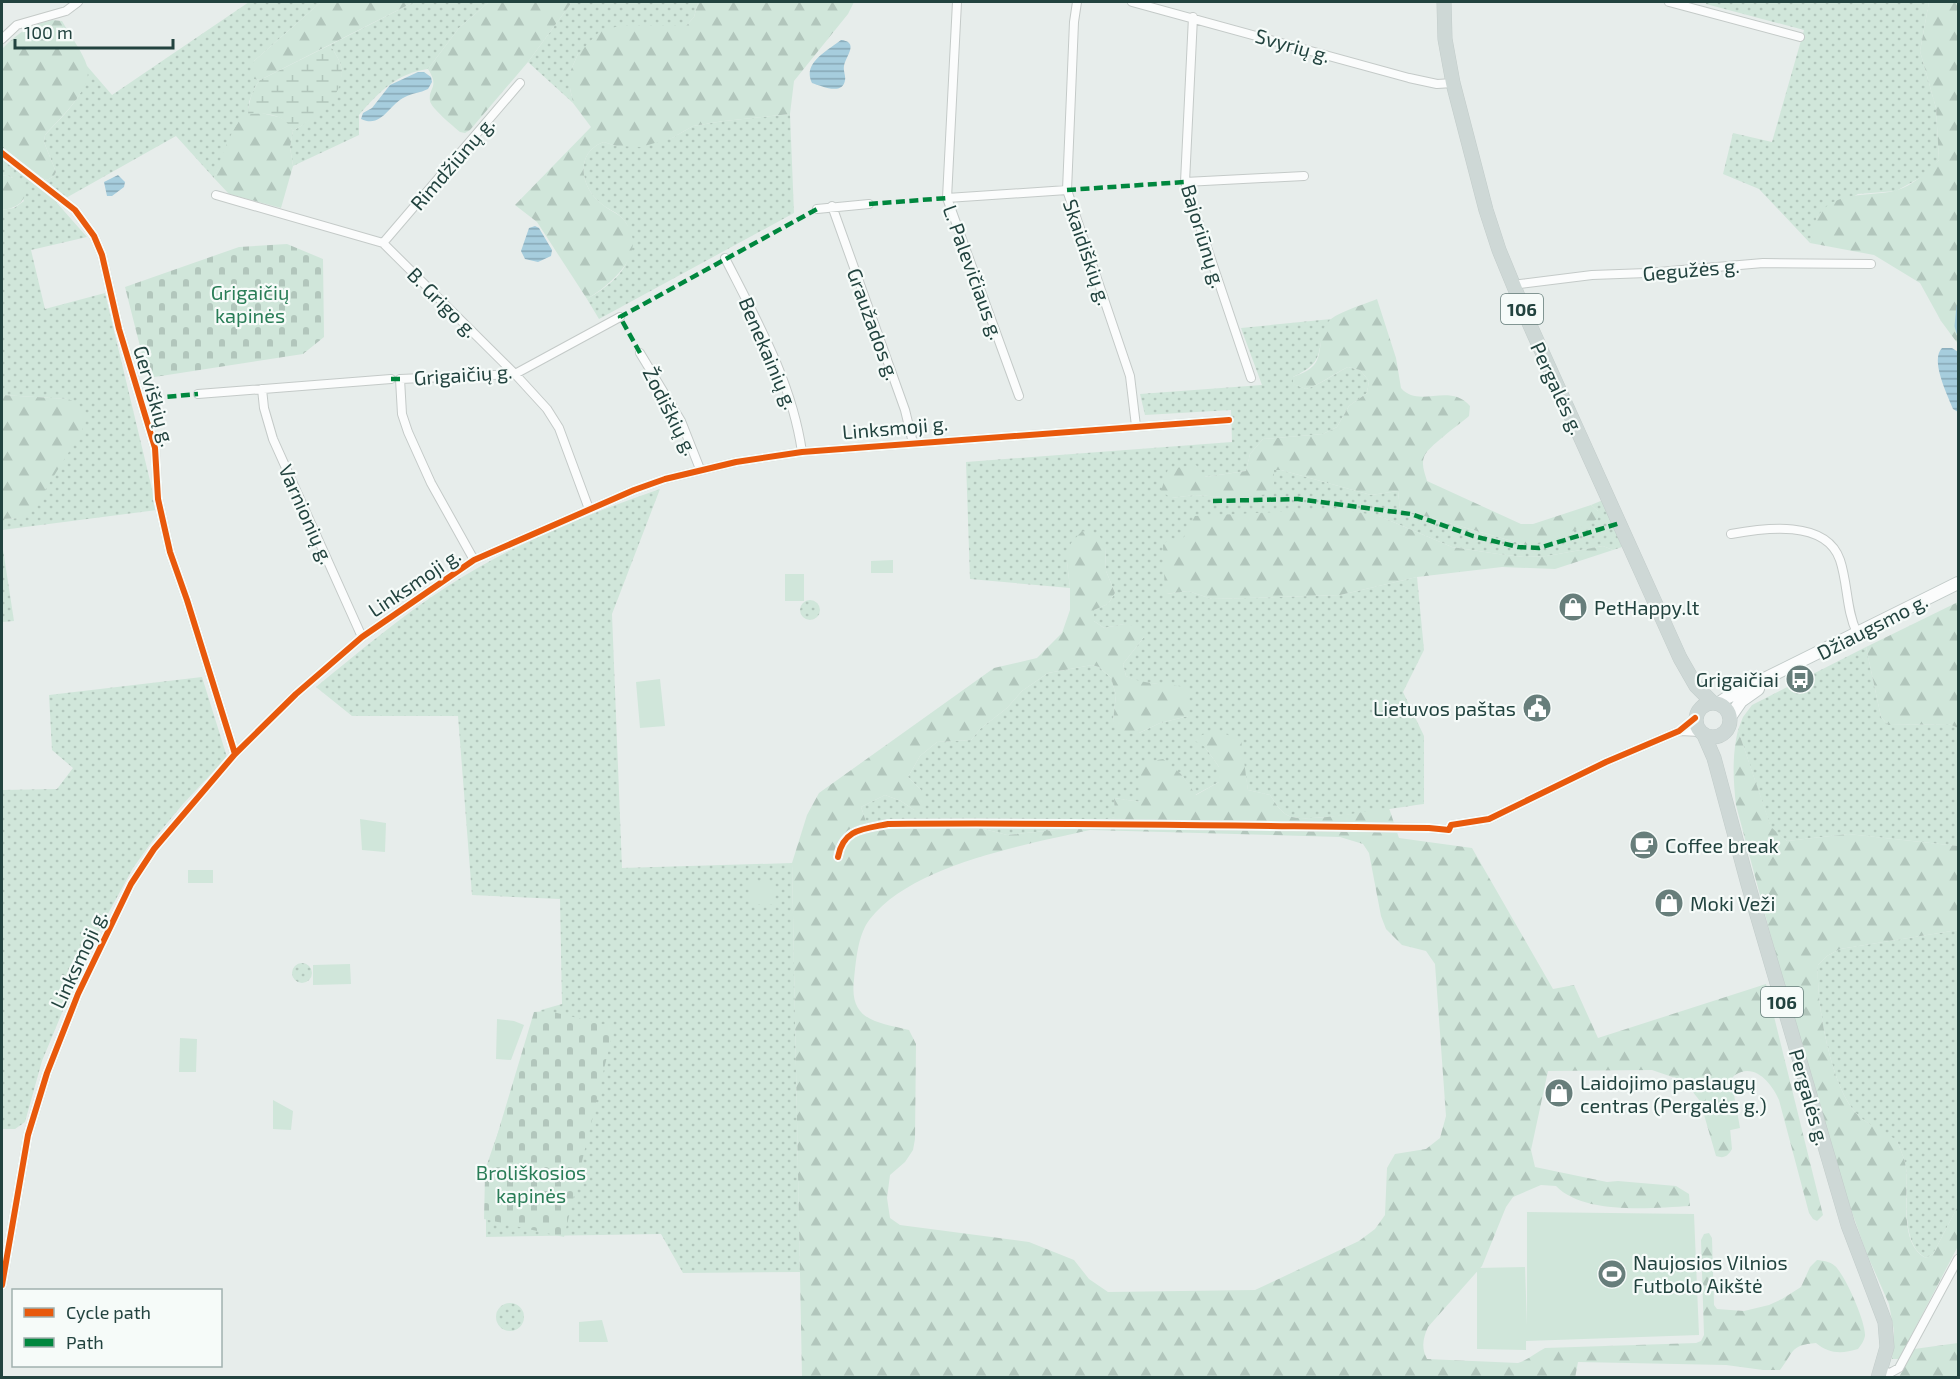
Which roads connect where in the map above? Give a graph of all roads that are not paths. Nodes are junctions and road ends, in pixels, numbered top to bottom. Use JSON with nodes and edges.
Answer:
{"nodes":[{"id":1,"x":78,"y":2,"type":"edge"},
{"id":2,"x":957,"y":2,"type":"edge"},
{"id":3,"x":1077,"y":2,"type":"edge"},
{"id":4,"x":1132,"y":2,"type":"edge"},
{"id":5,"x":1444,"y":2,"type":"edge"},
{"id":6,"x":1669,"y":2,"type":"edge"},
{"id":7,"x":1193,"y":17,"type":"junction"},
{"id":8,"x":1800,"y":37,"type":"dead end"},
{"id":9,"x":2,"y":39,"type":"edge"},
{"id":10,"x":520,"y":83,"type":"dead end"},
{"id":11,"x":1454,"y":83,"type":"junction"},
{"id":12,"x":2,"y":153,"type":"edge"},
{"id":13,"x":1304,"y":176,"type":"dead end"},
{"id":14,"x":1185,"y":182,"type":"junction"},
{"id":15,"x":1067,"y":190,"type":"junction"},
{"id":16,"x":216,"y":195,"type":"dead end"},
{"id":17,"x":947,"y":198,"type":"junction"},
{"id":18,"x":869,"y":204,"type":"dead end"},
{"id":19,"x":832,"y":206,"type":"junction"},
{"id":20,"x":817,"y":209,"type":"dead end"},
{"id":21,"x":383,"y":243,"type":"junction"},
{"id":22,"x":725,"y":258,"type":"dead end"},
{"id":23,"x":1871,"y":264,"type":"dead end"},
{"id":24,"x":1512,"y":285,"type":"junction"},
{"id":25,"x":620,"y":317,"type":"dead end"},
{"id":26,"x":640,"y":353,"type":"dead end"},
{"id":27,"x":515,"y":374,"type":"junction"},
{"id":28,"x":1251,"y":378,"type":"dead end"},
{"id":29,"x":396,"y":379,"type":"junction"},
{"id":30,"x":262,"y":388,"type":"junction"},
{"id":31,"x":198,"y":394,"type":"dead end"},
{"id":32,"x":1019,"y":396,"type":"dead end"},
{"id":33,"x":154,"y":398,"type":"dead end"},
{"id":34,"x":142,"y":402,"type":"junction"},
{"id":35,"x":1229,"y":420,"type":"dead end"},
{"id":36,"x":1136,"y":426,"type":"junction"},
{"id":37,"x":913,"y":443,"type":"junction"},
{"id":38,"x":802,"y":452,"type":"junction"},
{"id":39,"x":700,"y":469,"type":"junction"},
{"id":40,"x":588,"y":509,"type":"junction"},
{"id":41,"x":1731,"y":534,"type":"dead end"},
{"id":42,"x":474,"y":560,"type":"junction"},
{"id":43,"x":1959,"y":583,"type":"edge"},
{"id":44,"x":1857,"y":633,"type":"junction"},
{"id":45,"x":362,"y":637,"type":"junction"},
{"id":46,"x":1680,"y":658,"type":"junction"},
{"id":47,"x":1786,"y":670,"type":"junction"},
{"id":48,"x":1716,"y":703,"type":"junction"},
{"id":49,"x":1696,"y":715,"type":"junction"},
{"id":50,"x":1730,"y":717,"type":"junction"},
{"id":51,"x":1679,"y":731,"type":"junction"},
{"id":52,"x":1702,"y":733,"type":"junction"},
{"id":53,"x":1723,"y":734,"type":"junction"},
{"id":54,"x":235,"y":754,"type":"junction"},
{"id":55,"x":1720,"y":779,"type":"junction"},
{"id":56,"x":838,"y":857,"type":"dead end"},
{"id":57,"x":1959,"y":1258,"type":"edge"},
{"id":58,"x":2,"y":1285,"type":"edge"},
{"id":59,"x":1879,"y":1374,"type":"edge"}],
"edges":[{"from":1,"to":9,"type":"street"},
{"from":2,"to":17,"type":"street","name":"L. Palevičiaus g."},
{"from":3,"to":15,"type":"street","name":"Skaidiškių g."},
{"from":4,"to":7,"type":"street","name":"Svyrių g."},
{"from":5,"to":11,"type":"main road","name":"Pergalės g.","number":"106"},
{"from":6,"to":8,"type":"street"},
{"from":7,"to":11,"type":"street","name":"Svyrių g."},
{"from":7,"to":14,"type":"street","name":"Bajoriūnų g."},
{"from":10,"to":21,"type":"street","name":"Rimdžiūnų g."},
{"from":11,"to":24,"type":"main road","name":"Pergalės g.","number":"106"},
{"from":12,"to":34,"type":"street","name":"Gerviškių g."},
{"from":13,"to":14,"type":"street"},
{"from":14,"to":28,"type":"street","name":"Bajoriūnų g."},
{"from":15,"to":17,"type":"street"},
{"from":15,"to":36,"type":"street","name":"Skaidiškių g."},
{"from":16,"to":21,"type":"street","name":"B. Grigo g."},
{"from":17,"to":32,"type":"street","name":"L. Palevičiaus g."},
{"from":18,"to":19,"type":"street"},
{"from":19,"to":20,"type":"street"},
{"from":19,"to":37,"type":"street","name":"Graužados g."},
{"from":21,"to":27,"type":"street","name":"B. Grigo g."},
{"from":22,"to":38,"type":"street","name":"Benekainių g."},
{"from":23,"to":24,"type":"street","name":"Gegužės g."},
{"from":24,"to":46,"type":"main road","name":"Pergalės g.","number":"106"},
{"from":25,"to":27,"type":"street","name":"Grigaičių g."},
{"from":26,"to":39,"type":"street","name":"Žodiškių g."},
{"from":27,"to":29,"type":"street","name":"Grigaičių g."},
{"from":27,"to":40,"type":"street","name":"B. Grigo g."},
{"from":29,"to":30,"type":"street","name":"Grigaičių g."},
{"from":29,"to":42,"type":"street"},
{"from":30,"to":31,"type":"street","name":"Grigaičių g."},
{"from":30,"to":45,"type":"street","name":"Varnionių g."},
{"from":33,"to":34,"type":"street"},
{"from":34,"to":54,"type":"street","name":"Gerviškių g."},
{"from":35,"to":36,"type":"street","name":"Linksmoji g."},
{"from":36,"to":37,"type":"street","name":"Linksmoji g."},
{"from":37,"to":38,"type":"street","name":"Linksmoji g."},
{"from":38,"to":39,"type":"street","name":"Linksmoji g."},
{"from":39,"to":40,"type":"street","name":"Linksmoji g."},
{"from":40,"to":42,"type":"street","name":"Linksmoji g."},
{"from":41,"to":44,"type":"street"},
{"from":42,"to":45,"type":"street","name":"Linksmoji g."},
{"from":43,"to":44,"type":"street","name":"Džiaugsmo g."},
{"from":44,"to":47,"type":"street","name":"Džiaugsmo g."},
{"from":45,"to":54,"type":"street","name":"Linksmoji g."},
{"from":46,"to":48,"type":"main road","name":"Pergalės g.","number":"106"},
{"from":46,"to":49,"type":"main road","name":"Pergalės g.","number":"106"},
{"from":47,"to":48,"type":"street","name":"Džiaugsmo g."},
{"from":47,"to":50,"type":"street","name":"Džiaugsmo g."},
{"from":48,"to":49,"type":"main road"},
{"from":48,"to":50,"type":"main road"},
{"from":49,"to":51,"type":"street"},
{"from":49,"to":52,"type":"main road"},
{"from":50,"to":53,"type":"main road"},
{"from":51,"to":52,"type":"street"},
{"from":51,"to":56,"type":"street"},
{"from":52,"to":53,"type":"main road"},
{"from":52,"to":55,"type":"main road","name":"Pergalės g.","number":"106"},
{"from":53,"to":55,"type":"main road","name":"Pergalės g.","number":"106"},
{"from":54,"to":58,"type":"street","name":"Linksmoji g."},
{"from":55,"to":59,"type":"main road","name":"Pergalės g.","number":"106"},
{"from":57,"to":59,"type":"street"}]}
